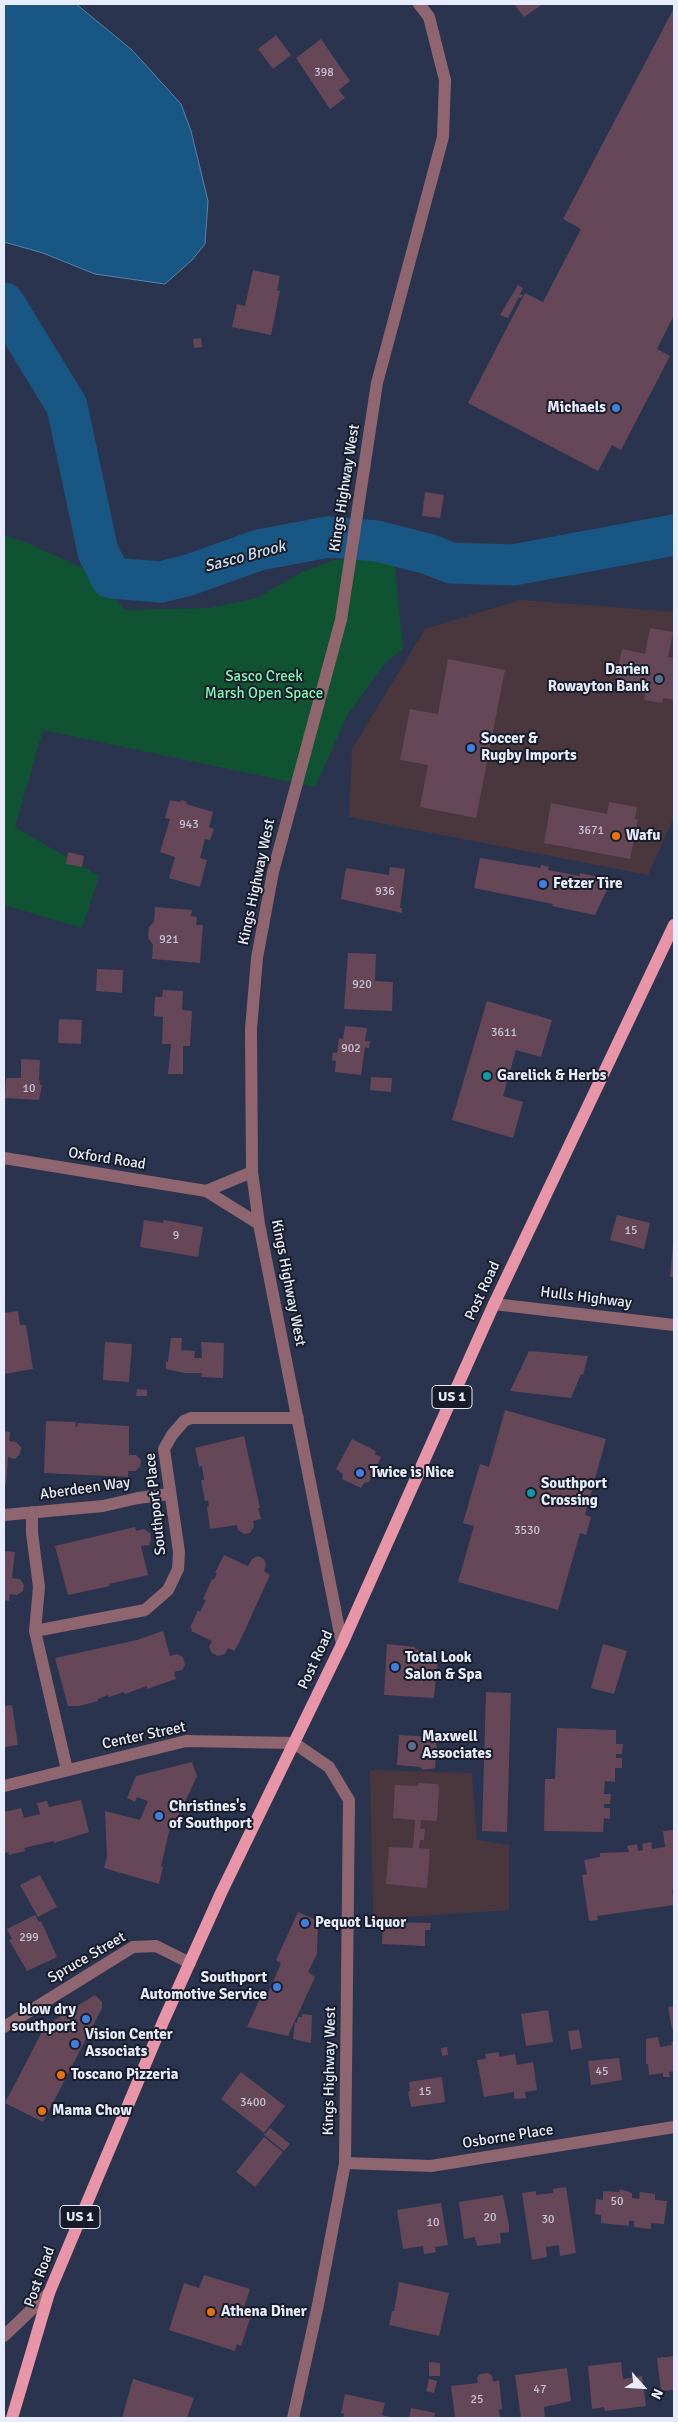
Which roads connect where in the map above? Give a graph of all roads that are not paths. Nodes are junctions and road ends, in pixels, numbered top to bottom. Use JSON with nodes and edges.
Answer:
{"nodes":[{"id":1,"x":419,"y":4,"type":"edge"},
{"id":2,"x":674,"y":925,"type":"edge"},
{"id":3,"x":4,"y":1158,"type":"edge"},
{"id":4,"x":252,"y":1172,"type":"junction"},
{"id":5,"x":206,"y":1191,"type":"junction"},
{"id":6,"x":259,"y":1224,"type":"junction"},
{"id":7,"x":494,"y":1304,"type":"junction"},
{"id":8,"x":674,"y":1325,"type":"edge"},
{"id":9,"x":298,"y":1418,"type":"junction"},
{"id":10,"x":170,"y":1494,"type":"junction"},
{"id":11,"x":32,"y":1512,"type":"junction"},
{"id":12,"x":4,"y":1515,"type":"edge"},
{"id":13,"x":35,"y":1631,"type":"junction"},
{"id":14,"x":342,"y":1644,"type":"junction"},
{"id":15,"x":294,"y":1743,"type":"junction"},
{"id":16,"x":67,"y":1770,"type":"junction"},
{"id":17,"x":4,"y":1786,"type":"edge"},
{"id":18,"x":190,"y":1963,"type":"junction"},
{"id":19,"x":4,"y":2027,"type":"edge"},
{"id":20,"x":674,"y":2127,"type":"edge"},
{"id":21,"x":345,"y":2162,"type":"junction"},
{"id":22,"x":49,"y":2293,"type":"junction"},
{"id":23,"x":4,"y":2336,"type":"edge"},
{"id":24,"x":12,"y":2418,"type":"edge"},
{"id":25,"x":293,"y":2418,"type":"edge"}],
"edges":[{"from":1,"to":4,"type":"street","name":"Kings Highway West"},
{"from":2,"to":7,"type":"main road","name":"Post Road","number":"US 1"},
{"from":3,"to":5,"type":"street","name":"Oxford Road"},
{"from":4,"to":5,"type":"street"},
{"from":4,"to":6,"type":"street","name":"Kings Highway West"},
{"from":5,"to":6,"type":"street","name":"Oxford Road"},
{"from":6,"to":9,"type":"street","name":"Kings Highway West"},
{"from":7,"to":8,"type":"street","name":"Hulls Highway"},
{"from":7,"to":14,"type":"main road","name":"Post Road","number":"US 1"},
{"from":9,"to":10,"type":"street","name":"Southport Place"},
{"from":9,"to":14,"type":"street","name":"Kings Highway West"},
{"from":10,"to":11,"type":"street","name":"Aberdeen Way"},
{"from":10,"to":13,"type":"street","name":"Southport Place"},
{"from":11,"to":12,"type":"street","name":"Aberdeen Way"},
{"from":11,"to":13,"type":"street"},
{"from":13,"to":16,"type":"street"},
{"from":14,"to":15,"type":"main road","name":"Post Road","number":"US 1"},
{"from":15,"to":16,"type":"street","name":"Center Street"},
{"from":15,"to":18,"type":"main road","name":"Post Road","number":"US 1"},
{"from":15,"to":21,"type":"street","name":"Kings Highway West"},
{"from":16,"to":17,"type":"street","name":"Center Street"},
{"from":18,"to":19,"type":"street","name":"Spruce Street"},
{"from":18,"to":22,"type":"main road","name":"Post Road","number":"US 1"},
{"from":20,"to":21,"type":"street","name":"Osborne Place"},
{"from":21,"to":25,"type":"street","name":"Kings Highway West"},
{"from":22,"to":23,"type":"street"},
{"from":22,"to":24,"type":"main road","name":"Post Road","number":"US 1"}]}
